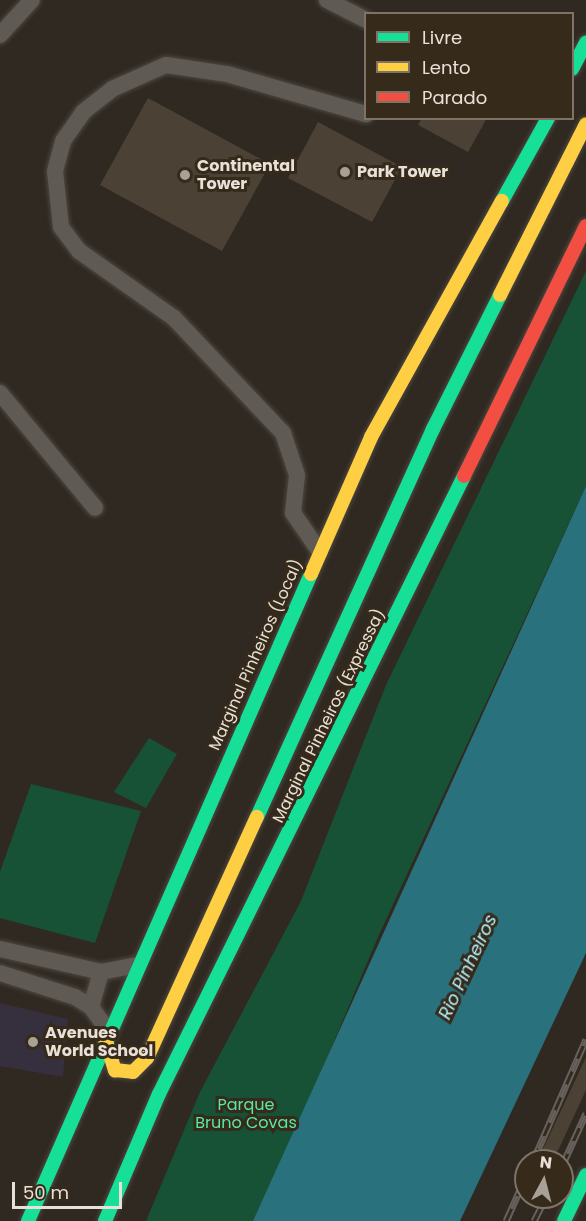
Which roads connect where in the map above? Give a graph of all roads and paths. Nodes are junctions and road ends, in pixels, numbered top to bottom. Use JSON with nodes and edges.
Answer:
{"nodes":[{"id":1,"x":32,"y":0,"type":"edge"},
{"id":2,"x":327,"y":0,"type":"edge"},
{"id":3,"x":364,"y":19,"type":"edge"},
{"id":4,"x":0,"y":35,"type":"edge"},
{"id":5,"x":586,"y":43,"type":"edge"},
{"id":6,"x":574,"y":67,"type":"edge"},
{"id":7,"x":364,"y":113,"type":"edge"},
{"id":8,"x":547,"y":120,"type":"edge"},
{"id":9,"x":586,"y":124,"type":"edge"},
{"id":10,"x":586,"y":226,"type":"edge"},
{"id":11,"x":0,"y":393,"type":"edge"},
{"id":12,"x":95,"y":508,"type":"dead end"},
{"id":13,"x":320,"y":552,"type":"junction"},
{"id":14,"x":0,"y":949,"type":"edge"},
{"id":15,"x":138,"y":965,"type":"junction"},
{"id":16,"x":101,"y":972,"type":"junction"},
{"id":17,"x":0,"y":973,"type":"edge"},
{"id":18,"x":91,"y":1006,"type":"junction"},
{"id":19,"x":106,"y":1034,"type":"junction"},
{"id":20,"x":129,"y":1161,"type":"junction"},
{"id":21,"x":586,"y":1175,"type":"edge"},
{"id":22,"x":28,"y":1221,"type":"edge"},
{"id":23,"x":92,"y":1221,"type":"edge"},
{"id":24,"x":105,"y":1221,"type":"edge"},
{"id":25,"x":564,"y":1221,"type":"edge"}],
"edges":[{"from":1,"to":4,"type":"street"},
{"from":2,"to":3,"type":"street"},
{"from":5,"to":6,"type":"highway"},
{"from":7,"to":13,"type":"street"},
{"from":8,"to":13,"type":"highway","name":"Marginal Pinheiros (Local)"},
{"from":9,"to":19,"type":"highway"},
{"from":10,"to":20,"type":"highway","name":"Marginal Pinheiros (Expressa)"},
{"from":11,"to":12,"type":"street"},
{"from":13,"to":15,"type":"highway","name":"Marginal Pinheiros (Local)"},
{"from":14,"to":16,"type":"street"},
{"from":15,"to":16,"type":"street"},
{"from":15,"to":19,"type":"highway","name":"Marginal Pinheiros (Local)"},
{"from":16,"to":18,"type":"street"},
{"from":17,"to":18,"type":"street"},
{"from":18,"to":19,"type":"street"},
{"from":19,"to":22,"type":"highway","name":"Marginal Pinheiros (Local)"},
{"from":20,"to":23,"type":"highway"},
{"from":20,"to":24,"type":"highway","name":"Marginal Pinheiros (Expressa)"},
{"from":21,"to":25,"type":"highway"}]}
